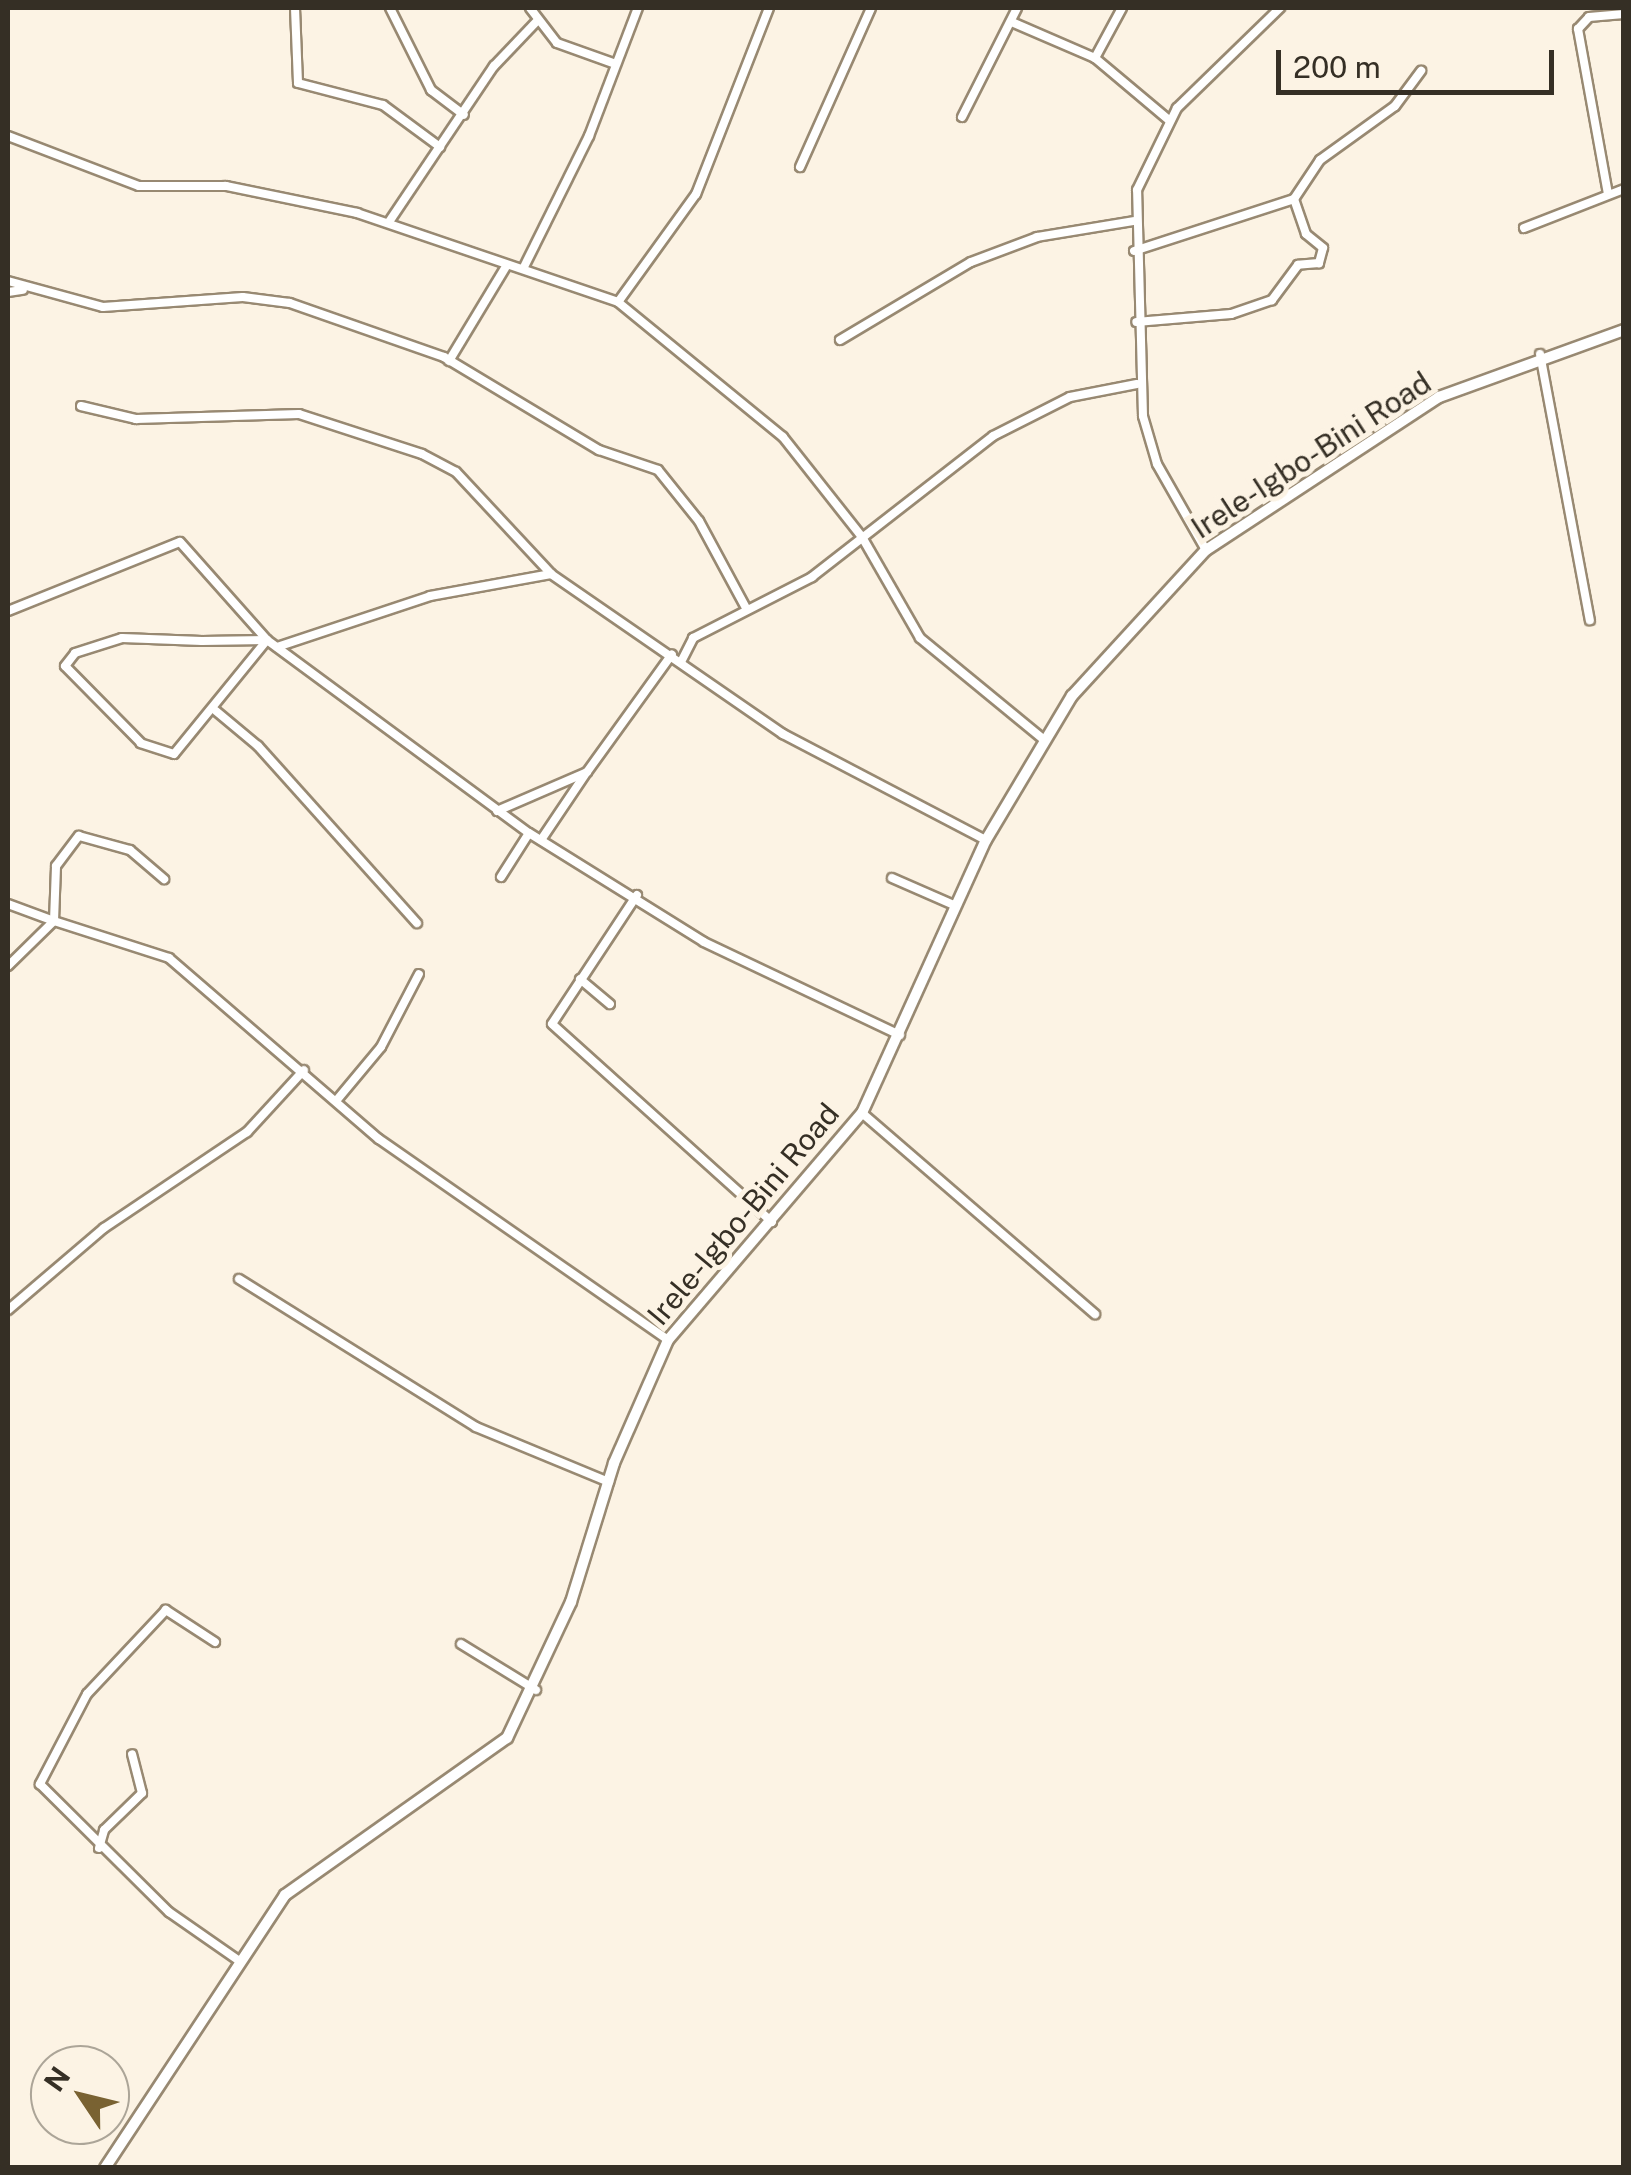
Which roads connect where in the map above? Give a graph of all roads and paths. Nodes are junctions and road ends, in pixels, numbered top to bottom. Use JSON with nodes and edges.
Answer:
{"nodes":[{"id":1,"x":296,"y":8,"type":"edge"},
{"id":2,"x":390,"y":8,"type":"edge"},
{"id":3,"x":530,"y":8,"type":"edge"},
{"id":4,"x":638,"y":8,"type":"edge"},
{"id":5,"x":769,"y":8,"type":"edge"},
{"id":6,"x":872,"y":8,"type":"edge"},
{"id":7,"x":1017,"y":8,"type":"edge"},
{"id":8,"x":1122,"y":8,"type":"edge"},
{"id":9,"x":1280,"y":8,"type":"edge"},
{"id":10,"x":1624,"y":14,"type":"edge"},
{"id":11,"x":536,"y":22,"type":"junction"},
{"id":12,"x":1014,"y":23,"type":"junction"},
{"id":13,"x":1096,"y":58,"type":"junction"},
{"id":14,"x":613,"y":63,"type":"junction"},
{"id":15,"x":1421,"y":71,"type":"dead end"},
{"id":16,"x":464,"y":115,"type":"junction"},
{"id":17,"x":962,"y":117,"type":"dead end"},
{"id":18,"x":1169,"y":120,"type":"junction"},
{"id":19,"x":8,"y":136,"type":"edge"},
{"id":20,"x":440,"y":147,"type":"junction"},
{"id":21,"x":800,"y":167,"type":"dead end"},
{"id":22,"x":1624,"y":189,"type":"edge"},
{"id":23,"x":1608,"y":194,"type":"junction"},
{"id":24,"x":1294,"y":199,"type":"junction"},
{"id":25,"x":1134,"y":221,"type":"junction"},
{"id":26,"x":388,"y":222,"type":"junction"},
{"id":27,"x":1524,"y":228,"type":"dead end"},
{"id":28,"x":1134,"y":251,"type":"junction"},
{"id":29,"x":507,"y":265,"type":"junction"},
{"id":30,"x":524,"y":267,"type":"junction"},
{"id":31,"x":8,"y":281,"type":"edge"},
{"id":32,"x":28,"y":290,"type":"junction"},
{"id":33,"x":8,"y":292,"type":"edge"},
{"id":34,"x":618,"y":302,"type":"junction"},
{"id":35,"x":1136,"y":322,"type":"junction"},
{"id":36,"x":1624,"y":330,"type":"edge"},
{"id":37,"x":840,"y":340,"type":"dead end"},
{"id":38,"x":1540,"y":354,"type":"junction"},
{"id":39,"x":449,"y":360,"type":"junction"},
{"id":40,"x":1136,"y":384,"type":"junction"},
{"id":41,"x":81,"y":406,"type":"dead end"},
{"id":42,"x":862,"y":537,"type":"junction"},
{"id":43,"x":1206,"y":550,"type":"junction"},
{"id":44,"x":552,"y":574,"type":"junction"},
{"id":45,"x":746,"y":608,"type":"junction"},
{"id":46,"x":8,"y":611,"type":"edge"},
{"id":47,"x":1590,"y":620,"type":"dead end"},
{"id":48,"x":267,"y":640,"type":"junction"},
{"id":49,"x":278,"y":648,"type":"junction"},
{"id":50,"x":672,"y":654,"type":"junction"},
{"id":51,"x":681,"y":662,"type":"junction"},
{"id":52,"x":216,"y":711,"type":"junction"},
{"id":53,"x":1043,"y":738,"type":"junction"},
{"id":54,"x":587,"y":772,"type":"junction"},
{"id":55,"x":498,"y":812,"type":"junction"},
{"id":56,"x":528,"y":834,"type":"junction"},
{"id":57,"x":541,"y":840,"type":"junction"},
{"id":58,"x":986,"y":840,"type":"junction"},
{"id":59,"x":501,"y":877,"type":"dead end"},
{"id":60,"x":892,"y":878,"type":"dead end"},
{"id":61,"x":164,"y":879,"type":"dead end"},
{"id":62,"x":637,"y":895,"type":"junction"},
{"id":63,"x":8,"y":904,"type":"edge"},
{"id":64,"x":956,"y":906,"type":"junction"},
{"id":65,"x":54,"y":921,"type":"junction"},
{"id":66,"x":417,"y":924,"type":"dead end"},
{"id":67,"x":8,"y":966,"type":"edge"},
{"id":68,"x":418,"y":974,"type":"dead end"},
{"id":69,"x":580,"y":979,"type":"junction"},
{"id":70,"x":610,"y":1004,"type":"dead end"},
{"id":71,"x":900,"y":1035,"type":"junction"},
{"id":72,"x":304,"y":1070,"type":"junction"},
{"id":73,"x":336,"y":1101,"type":"junction"},
{"id":74,"x":862,"y":1113,"type":"junction"},
{"id":75,"x":772,"y":1222,"type":"junction"},
{"id":76,"x":239,"y":1279,"type":"dead end"},
{"id":77,"x":8,"y":1310,"type":"edge"},
{"id":78,"x":1095,"y":1314,"type":"dead end"},
{"id":79,"x":668,"y":1340,"type":"junction"},
{"id":80,"x":609,"y":1482,"type":"junction"},
{"id":81,"x":215,"y":1642,"type":"dead end"},
{"id":82,"x":461,"y":1644,"type":"dead end"},
{"id":83,"x":536,"y":1690,"type":"junction"},
{"id":84,"x":132,"y":1754,"type":"dead end"},
{"id":85,"x":99,"y":1848,"type":"junction"},
{"id":86,"x":238,"y":1960,"type":"junction"},
{"id":87,"x":104,"y":2168,"type":"edge"}],
"edges":[{"from":1,"to":20,"type":"street"},
{"from":2,"to":16,"type":"street"},
{"from":3,"to":11,"type":"street"},
{"from":4,"to":14,"type":"street"},
{"from":5,"to":34,"type":"street"},
{"from":6,"to":21,"type":"street"},
{"from":7,"to":12,"type":"street"},
{"from":8,"to":13,"type":"street"},
{"from":9,"to":18,"type":"street"},
{"from":10,"to":23,"type":"street"},
{"from":11,"to":14,"type":"street"},
{"from":11,"to":16,"type":"street"},
{"from":12,"to":13,"type":"street"},
{"from":12,"to":17,"type":"street"},
{"from":13,"to":18,"type":"street"},
{"from":14,"to":30,"type":"street"},
{"from":15,"to":24,"type":"street"},
{"from":16,"to":20,"type":"street"},
{"from":18,"to":25,"type":"street"},
{"from":19,"to":26,"type":"street"},
{"from":20,"to":26,"type":"street"},
{"from":22,"to":23,"type":"street"},
{"from":23,"to":27,"type":"street"},
{"from":24,"to":28,"type":"street"},
{"from":24,"to":35,"type":"street"},
{"from":25,"to":28,"type":"street"},
{"from":25,"to":37,"type":"street"},
{"from":26,"to":29,"type":"street"},
{"from":28,"to":35,"type":"street"},
{"from":29,"to":30,"type":"street"},
{"from":29,"to":39,"type":"street"},
{"from":30,"to":34,"type":"street"},
{"from":31,"to":32,"type":"street"},
{"from":32,"to":33,"type":"street"},
{"from":32,"to":39,"type":"street"},
{"from":34,"to":42,"type":"street"},
{"from":35,"to":40,"type":"street"},
{"from":36,"to":38,"type":"street","name":"Irele-Igbo-Bini Road"},
{"from":38,"to":43,"type":"street","name":"Irele-Igbo-Bini Road"},
{"from":38,"to":47,"type":"street"},
{"from":39,"to":45,"type":"street"},
{"from":40,"to":42,"type":"street"},
{"from":40,"to":43,"type":"street"},
{"from":41,"to":44,"type":"street"},
{"from":42,"to":45,"type":"street"},
{"from":42,"to":53,"type":"street"},
{"from":43,"to":53,"type":"street","name":"Irele-Igbo-Bini Road"},
{"from":44,"to":49,"type":"street"},
{"from":44,"to":50,"type":"street"},
{"from":45,"to":51,"type":"street"},
{"from":46,"to":48,"type":"street"},
{"from":48,"to":49,"type":"street"},
{"from":48,"to":52,"type":"street"},
{"from":48,"to":52,"type":"street"},
{"from":49,"to":55,"type":"street"},
{"from":50,"to":51,"type":"street"},
{"from":50,"to":54,"type":"street"},
{"from":51,"to":58,"type":"street"},
{"from":52,"to":66,"type":"street"},
{"from":53,"to":58,"type":"street","name":"Irele-Igbo-Bini Road"},
{"from":54,"to":55,"type":"street"},
{"from":54,"to":57,"type":"street"},
{"from":55,"to":56,"type":"street"},
{"from":56,"to":57,"type":"street"},
{"from":56,"to":59,"type":"street"},
{"from":57,"to":62,"type":"street"},
{"from":58,"to":64,"type":"street","name":"Irele-Igbo-Bini Road"},
{"from":60,"to":64,"type":"street"},
{"from":61,"to":65,"type":"street"},
{"from":62,"to":69,"type":"street"},
{"from":62,"to":71,"type":"street"},
{"from":63,"to":65,"type":"street"},
{"from":64,"to":71,"type":"street","name":"Irele-Igbo-Bini Road"},
{"from":65,"to":67,"type":"street"},
{"from":65,"to":72,"type":"street"},
{"from":68,"to":73,"type":"street"},
{"from":69,"to":70,"type":"street"},
{"from":69,"to":75,"type":"street"},
{"from":71,"to":74,"type":"street","name":"Irele-Igbo-Bini Road"},
{"from":72,"to":73,"type":"street"},
{"from":72,"to":77,"type":"street"},
{"from":73,"to":79,"type":"street"},
{"from":74,"to":75,"type":"street","name":"Irele-Igbo-Bini Road"},
{"from":74,"to":78,"type":"street"},
{"from":75,"to":79,"type":"street","name":"Irele-Igbo-Bini Road"},
{"from":76,"to":80,"type":"street"},
{"from":79,"to":80,"type":"street","name":"Irele-Igbo-Bini Road"},
{"from":80,"to":83,"type":"street","name":"Irele-Igbo-Bini Road"},
{"from":81,"to":85,"type":"street"},
{"from":82,"to":83,"type":"street"},
{"from":83,"to":86,"type":"street","name":"Irele-Igbo-Bini Road"},
{"from":84,"to":85,"type":"street"},
{"from":85,"to":86,"type":"street"},
{"from":86,"to":87,"type":"street","name":"Irele-Igbo-Bini Road"}]}
